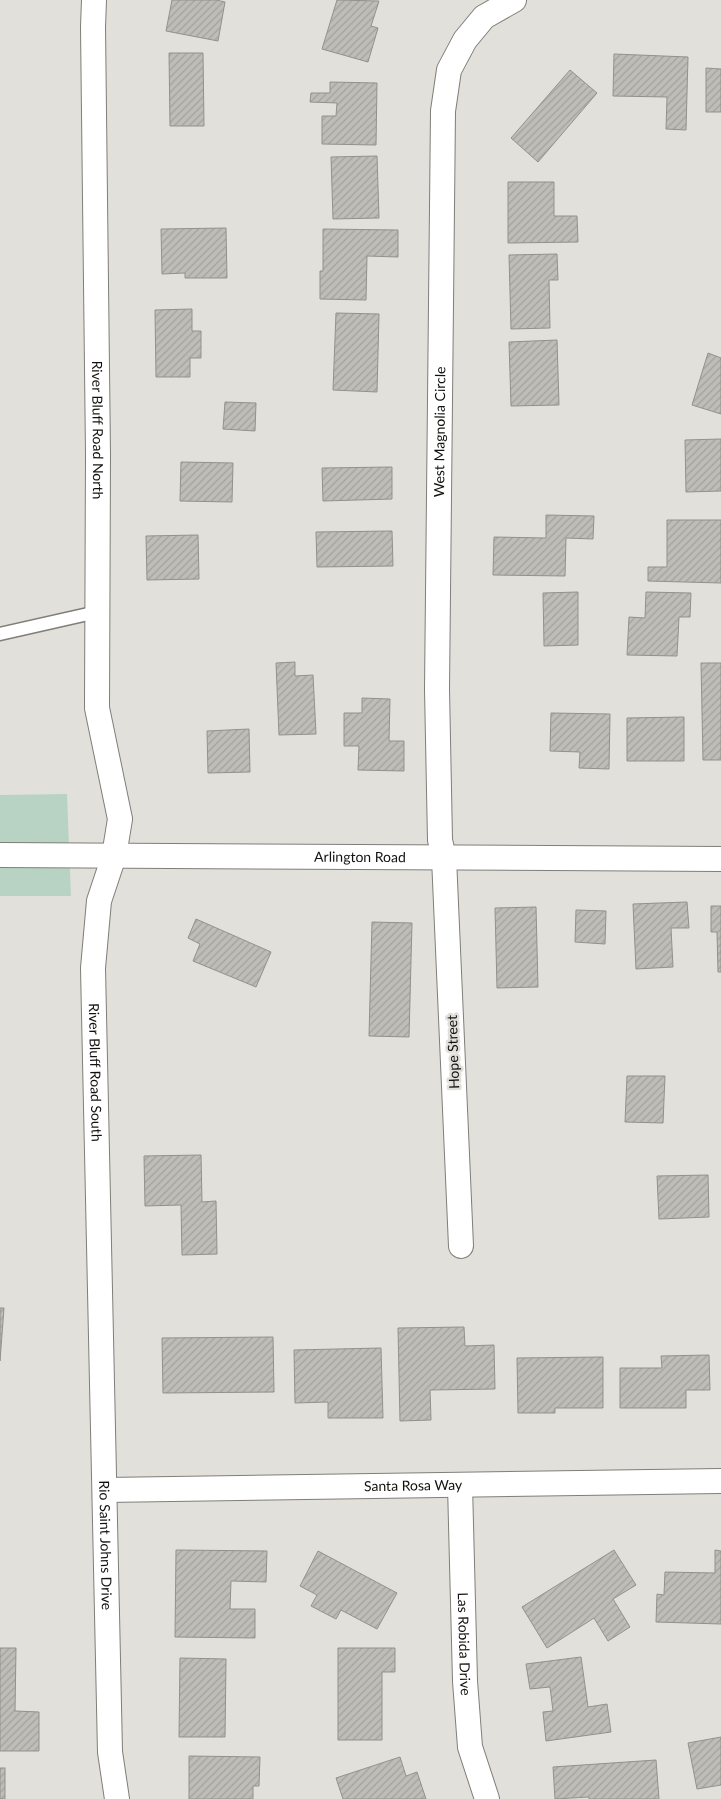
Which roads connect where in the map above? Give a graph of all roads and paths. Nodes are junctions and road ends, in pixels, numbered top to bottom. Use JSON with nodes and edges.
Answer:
{"nodes":[{"id":1,"x":94,"y":0,"type":"edge"},
{"id":2,"x":514,"y":0,"type":"edge"},
{"id":3,"x":97,"y":612,"type":"junction"},
{"id":4,"x":0,"y":634,"type":"edge"},
{"id":5,"x":0,"y":855,"type":"edge"},
{"id":6,"x":114,"y":856,"type":"junction"},
{"id":7,"x":444,"y":858,"type":"junction"},
{"id":8,"x":721,"y":859,"type":"edge"},
{"id":9,"x":461,"y":1246,"type":"dead end"},
{"id":10,"x":99,"y":1290,"type":"joint"},
{"id":11,"x":721,"y":1481,"type":"edge"},
{"id":12,"x":460,"y":1485,"type":"junction"},
{"id":13,"x":105,"y":1490,"type":"junction"},
{"id":14,"x":117,"y":1799,"type":"edge"},
{"id":15,"x":487,"y":1799,"type":"edge"}],
"edges":[{"from":1,"to":3,"type":"street","name":"River Bluff Road North"},
{"from":2,"to":7,"type":"street","name":"West Magnolia Circle"},
{"from":3,"to":4,"type":"lane"},
{"from":3,"to":6,"type":"street","name":"River Bluff Road North"},
{"from":5,"to":6,"type":"street","name":"Arlington Road"},
{"from":6,"to":7,"type":"street","name":"Arlington Road"},
{"from":6,"to":10,"type":"street","name":"River Bluff Road South"},
{"from":7,"to":8,"type":"street","name":"Arlington Road"},
{"from":7,"to":9,"type":"street","name":"Hope Street"},
{"from":10,"to":13,"type":"street","name":"Rio Saint Johns Drive"},
{"from":11,"to":12,"type":"street","name":"Santa Rosa Way"},
{"from":12,"to":13,"type":"street","name":"Santa Rosa Way"},
{"from":12,"to":15,"type":"street","name":"Las Robida Drive"},
{"from":13,"to":14,"type":"street","name":"Rio Saint Johns Drive"}]}
